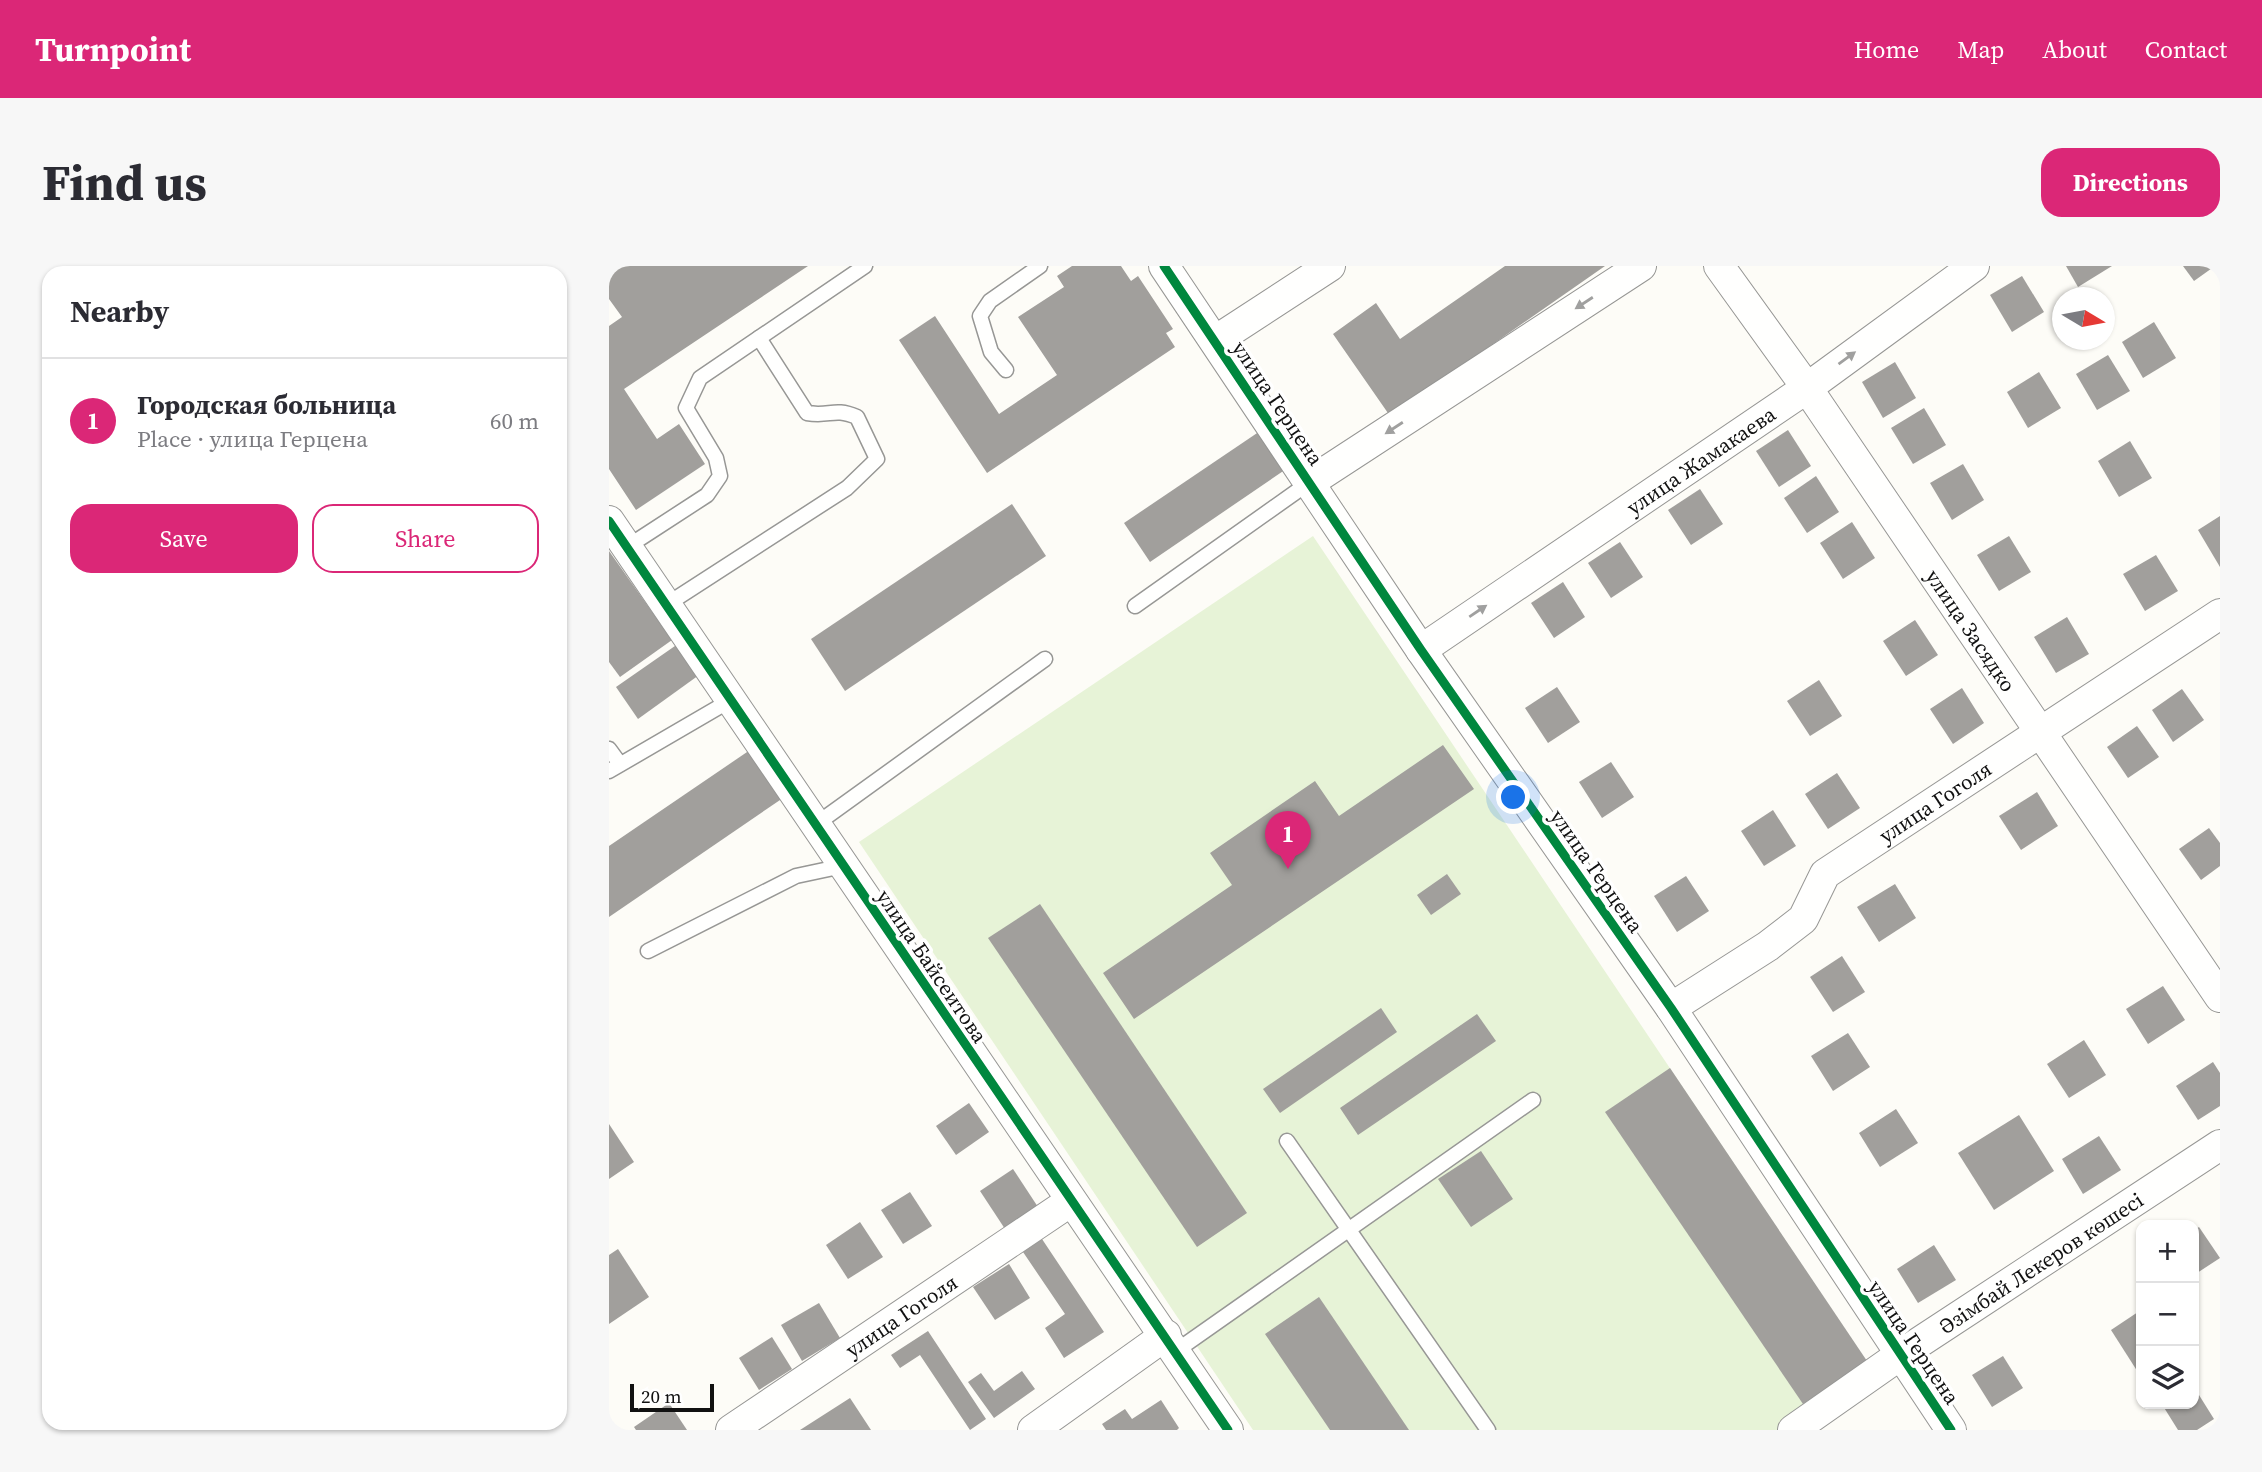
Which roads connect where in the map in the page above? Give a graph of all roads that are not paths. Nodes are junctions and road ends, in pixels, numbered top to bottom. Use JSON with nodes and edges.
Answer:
{"nodes":[{"id":1,"x":865,"y":266,"type":"edge"},
{"id":2,"x":1040,"y":266,"type":"edge"},
{"id":3,"x":1164,"y":266,"type":"edge"},
{"id":4,"x":1330,"y":266,"type":"edge"},
{"id":5,"x":1641,"y":266,"type":"edge"},
{"id":6,"x":1719,"y":266,"type":"edge"},
{"id":7,"x":1974,"y":266,"type":"edge"},
{"id":8,"x":759,"y":338,"type":"junction"},
{"id":9,"x":1215,"y":341,"type":"junction"},
{"id":10,"x":1006,"y":370,"type":"dead end"},
{"id":11,"x":1807,"y":388,"type":"junction"},
{"id":12,"x":1310,"y":482,"type":"junction"},
{"id":13,"x":609,"y":521,"type":"edge"},
{"id":14,"x":627,"y":547,"type":"junction"},
{"id":15,"x":666,"y":606,"type":"junction"},
{"id":16,"x":1135,"y":606,"type":"dead end"},
{"id":17,"x":2220,"y":614,"type":"edge"},
{"id":18,"x":1421,"y":649,"type":"junction"},
{"id":19,"x":1045,"y":659,"type":"dead end"},
{"id":20,"x":731,"y":701,"type":"junction"},
{"id":21,"x":2042,"y":733,"type":"junction"},
{"id":22,"x":609,"y":749,"type":"edge"},
{"id":23,"x":614,"y":767,"type":"edge"},
{"id":24,"x":815,"y":825,"type":"junction"},
{"id":25,"x":843,"y":866,"type":"junction"},
{"id":26,"x":647,"y":951,"type":"dead end"},
{"id":27,"x":2220,"y":998,"type":"edge"},
{"id":28,"x":1671,"y":1008,"type":"junction"},
{"id":29,"x":1533,"y":1100,"type":"dead end"},
{"id":30,"x":1287,"y":1141,"type":"dead end"},
{"id":31,"x":2220,"y":1145,"type":"edge"},
{"id":32,"x":1070,"y":1201,"type":"junction"},
{"id":33,"x":1349,"y":1229,"type":"junction"},
{"id":34,"x":1171,"y":1343,"type":"junction"},
{"id":35,"x":1900,"y":1355,"type":"junction"},
{"id":36,"x":731,"y":1430,"type":"edge"},
{"id":37,"x":1033,"y":1430,"type":"edge"},
{"id":38,"x":1228,"y":1430,"type":"edge"},
{"id":39,"x":1488,"y":1430,"type":"edge"},
{"id":40,"x":1793,"y":1430,"type":"edge"},
{"id":41,"x":1951,"y":1430,"type":"edge"}],
"edges":[{"from":1,"to":8,"type":"lane"},
{"from":2,"to":10,"type":"lane"},
{"from":3,"to":9,"type":"street","name":"улица Герцена"},
{"from":4,"to":9,"type":"street"},
{"from":5,"to":12,"type":"street","one_way":true},
{"from":6,"to":11,"type":"street","name":"улица Засядко"},
{"from":11,"to":7,"type":"street","name":"улица Жамакаева","one_way":true},
{"from":8,"to":14,"type":"lane"},
{"from":8,"to":15,"type":"lane"},
{"from":9,"to":12,"type":"street","name":"улица Герцена"},
{"from":18,"to":11,"type":"street","name":"улица Жамакаева","one_way":true},
{"from":11,"to":21,"type":"street","name":"улица Засядко"},
{"from":12,"to":16,"type":"lane"},
{"from":12,"to":18,"type":"street","name":"улица Герцена"},
{"from":13,"to":14,"type":"street","name":"улица Байсеитова"},
{"from":14,"to":15,"type":"street","name":"улица Байсеитова"},
{"from":15,"to":20,"type":"street","name":"улица Байсеитова"},
{"from":17,"to":21,"type":"street","name":"улица Гоголя"},
{"from":18,"to":28,"type":"street","name":"улица Герцена"},
{"from":19,"to":24,"type":"lane"},
{"from":20,"to":23,"type":"lane"},
{"from":20,"to":24,"type":"street","name":"улица Байсеитова"},
{"from":21,"to":27,"type":"street","name":"улица Засядко"},
{"from":21,"to":28,"type":"street","name":"улица Гоголя"},
{"from":22,"to":23,"type":"lane"},
{"from":24,"to":25,"type":"street","name":"улица Байсеитова"},
{"from":25,"to":26,"type":"lane"},
{"from":25,"to":32,"type":"street","name":"улица Байсеитова"},
{"from":28,"to":35,"type":"street","name":"улица Герцена"},
{"from":29,"to":33,"type":"lane"},
{"from":30,"to":33,"type":"lane"},
{"from":31,"to":35,"type":"street","name":"Әзімбай Лекеров көшесі"},
{"from":32,"to":34,"type":"street","name":"улица Байсеитова"},
{"from":32,"to":36,"type":"street","name":"улица Гоголя"},
{"from":33,"to":34,"type":"lane"},
{"from":33,"to":39,"type":"lane"},
{"from":34,"to":37,"type":"street"},
{"from":34,"to":38,"type":"street","name":"улица Байсеитова"},
{"from":35,"to":40,"type":"street","name":"Әзімбай Лекеров көшесі"},
{"from":35,"to":41,"type":"street","name":"улица Герцена"}]}
